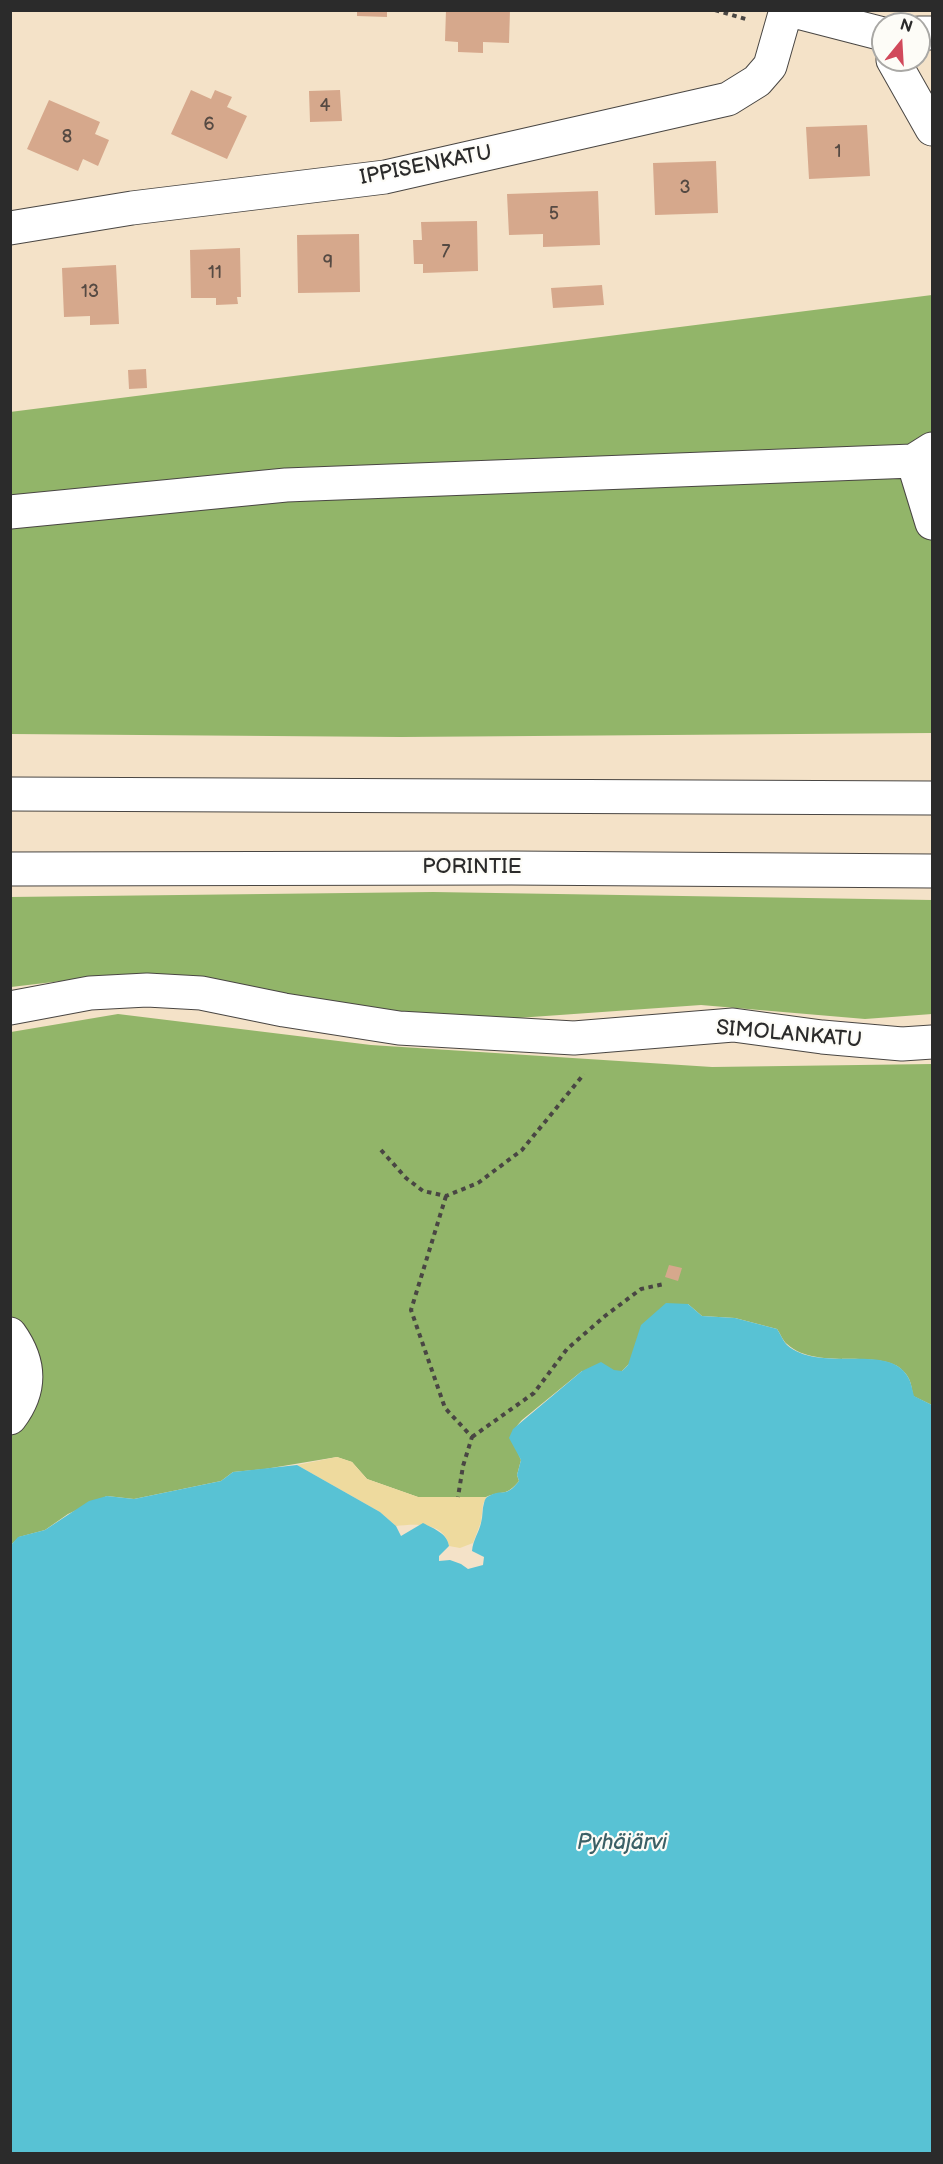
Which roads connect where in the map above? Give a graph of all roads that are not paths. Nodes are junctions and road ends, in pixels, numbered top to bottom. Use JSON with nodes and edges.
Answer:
{"nodes":[{"id":1,"x":788,"y":10,"type":"edge"},
{"id":2,"x":871,"y":39,"type":"edge"},
{"id":3,"x":901,"y":72,"type":"edge"},
{"id":4,"x":933,"y":129,"type":"edge"},
{"id":5,"x":10,"y":228,"type":"edge"},
{"id":6,"x":923,"y":455,"type":"edge"},
{"id":7,"x":10,"y":512,"type":"edge"},
{"id":8,"x":933,"y":523,"type":"edge"},
{"id":9,"x":10,"y":794,"type":"edge"},
{"id":10,"x":933,"y":798,"type":"edge"},
{"id":11,"x":10,"y":869,"type":"edge"},
{"id":12,"x":933,"y":871,"type":"edge"},
{"id":13,"x":10,"y":1008,"type":"edge"},
{"id":14,"x":933,"y":1042,"type":"edge"},
{"id":15,"x":10,"y":1334,"type":"edge"},
{"id":16,"x":10,"y":1418,"type":"edge"}],
"edges":[{"from":1,"to":2,"type":"main road"},
{"from":1,"to":5,"type":"main road","name":"IPPISENKATU"},
{"from":3,"to":4,"type":"main road"},
{"from":6,"to":7,"type":"main road"},
{"from":6,"to":8,"type":"main road"},
{"from":9,"to":10,"type":"main road"},
{"from":11,"to":12,"type":"main road","name":"PORINTIE"},
{"from":13,"to":14,"type":"main road","name":"SIMOLANKATU"},
{"from":15,"to":16,"type":"main road"}]}
